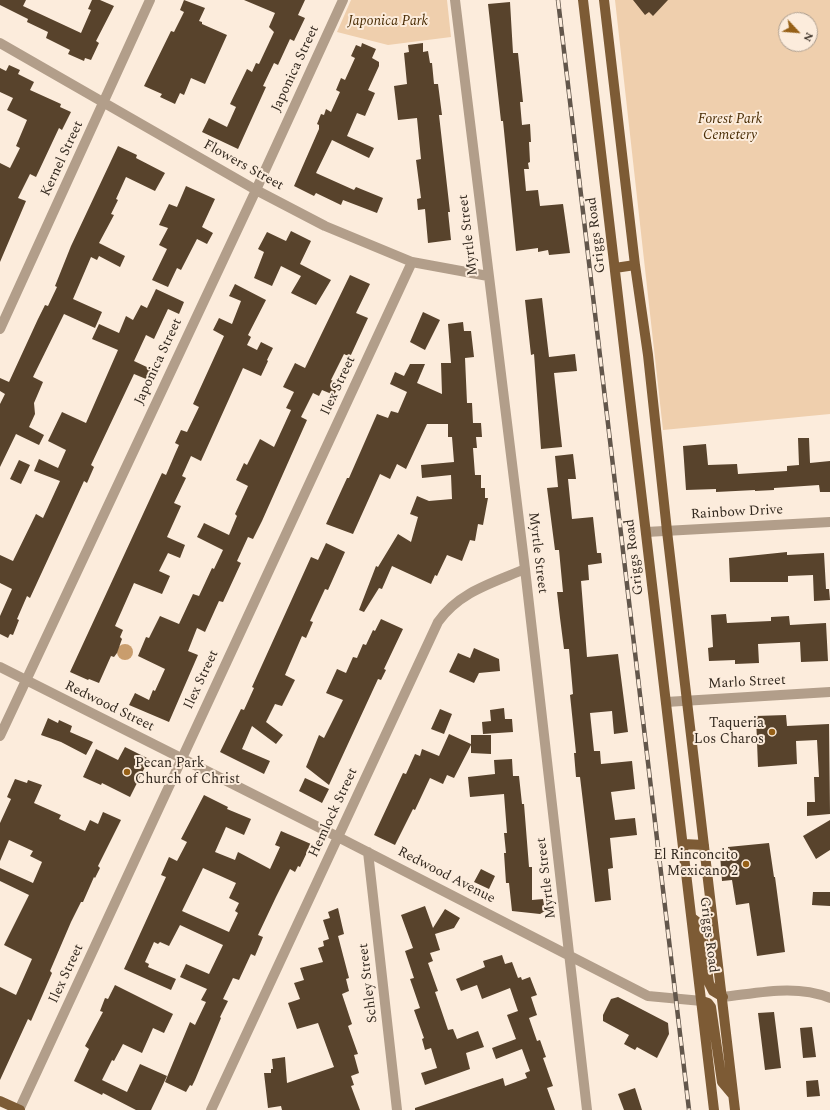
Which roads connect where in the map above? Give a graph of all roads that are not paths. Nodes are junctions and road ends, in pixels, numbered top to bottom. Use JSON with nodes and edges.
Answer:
{"nodes":[{"id":1,"x":150,"y":0,"type":"edge"},
{"id":2,"x":343,"y":0,"type":"edge"},
{"id":3,"x":455,"y":0,"type":"edge"},
{"id":4,"x":583,"y":0,"type":"edge"},
{"id":5,"x":604,"y":0,"type":"edge"},
{"id":6,"x":0,"y":43,"type":"edge"},
{"id":7,"x":104,"y":103,"type":"junction"},
{"id":8,"x":256,"y":190,"type":"junction"},
{"id":9,"x":412,"y":262,"type":"junction"},
{"id":10,"x":635,"y":265,"type":"junction"},
{"id":11,"x":615,"y":268,"type":"junction"},
{"id":12,"x":488,"y":276,"type":"junction"},
{"id":13,"x":0,"y":329,"type":"edge"},
{"id":14,"x":830,"y":522,"type":"edge"},
{"id":15,"x":667,"y":531,"type":"junction"},
{"id":16,"x":646,"y":532,"type":"junction"},
{"id":17,"x":525,"y":569,"type":"junction"},
{"id":18,"x":0,"y":668,"type":"edge"},
{"id":19,"x":25,"y":681,"type":"junction"},
{"id":20,"x":830,"y":692,"type":"edge"},
{"id":21,"x":687,"y":700,"type":"junction"},
{"id":22,"x":666,"y":702,"type":"junction"},
{"id":23,"x":0,"y":736,"type":"edge"},
{"id":24,"x":181,"y":758,"type":"junction"},
{"id":25,"x":338,"y":837,"type":"junction"},
{"id":26,"x":683,"y":844,"type":"junction"},
{"id":27,"x":704,"y":845,"type":"junction"},
{"id":28,"x":368,"y":852,"type":"junction"},
{"id":29,"x":692,"y":918,"type":"junction"},
{"id":30,"x":570,"y":956,"type":"junction"},
{"id":31,"x":723,"y":996,"type":"junction"},
{"id":32,"x":830,"y":998,"type":"edge"},
{"id":33,"x":702,"y":1001,"type":"junction"},
{"id":34,"x":733,"y":1096,"type":"junction"},
{"id":35,"x":0,"y":1101,"type":"edge"},
{"id":36,"x":19,"y":1110,"type":"edge"},
{"id":37,"x":211,"y":1110,"type":"edge"},
{"id":38,"x":397,"y":1110,"type":"edge"},
{"id":39,"x":587,"y":1110,"type":"edge"},
{"id":40,"x":714,"y":1110,"type":"edge"},
{"id":41,"x":735,"y":1110,"type":"edge"}],
"edges":[{"from":1,"to":7,"type":"street","name":"Kernel Street"},
{"from":2,"to":8,"type":"street","name":"Japonica Street"},
{"from":3,"to":12,"type":"street","name":"Myrtle Street"},
{"from":4,"to":11,"type":"main road","name":"Griggs Road"},
{"from":5,"to":10,"type":"main road","name":"Griggs Road"},
{"from":6,"to":7,"type":"street","name":"Flowers Street"},
{"from":7,"to":8,"type":"street","name":"Flowers Street"},
{"from":7,"to":13,"type":"street","name":"Kernel Street"},
{"from":8,"to":9,"type":"street","name":"Flowers Street"},
{"from":8,"to":19,"type":"street","name":"Japonica Street"},
{"from":9,"to":12,"type":"street","name":"Flowers Street"},
{"from":9,"to":24,"type":"street","name":"Ilex Street"},
{"from":10,"to":11,"type":"main road"},
{"from":10,"to":15,"type":"main road","name":"Griggs Road"},
{"from":11,"to":16,"type":"main road","name":"Griggs Road"},
{"from":12,"to":17,"type":"street","name":"Myrtle Street"},
{"from":14,"to":15,"type":"street","name":"Rainbow Drive"},
{"from":15,"to":16,"type":"street","name":"Rainbow Drive"},
{"from":15,"to":21,"type":"main road","name":"Griggs Road"},
{"from":16,"to":22,"type":"main road","name":"Griggs Road"},
{"from":17,"to":25,"type":"street","name":"Hemlock Street"},
{"from":17,"to":30,"type":"street","name":"Myrtle Street"},
{"from":18,"to":19,"type":"street"},
{"from":19,"to":23,"type":"street","name":"Japonica Street"},
{"from":19,"to":24,"type":"street","name":"Redwood Street"},
{"from":20,"to":21,"type":"street","name":"Marlo Street"},
{"from":21,"to":22,"type":"street","name":"Marlo Street"},
{"from":21,"to":27,"type":"main road","name":"Griggs Road"},
{"from":22,"to":26,"type":"main road","name":"Griggs Road"},
{"from":24,"to":25,"type":"street","name":"Redwood Avenue"},
{"from":24,"to":36,"type":"street","name":"Ilex Street"},
{"from":25,"to":28,"type":"street","name":"Redwood Avenue"},
{"from":25,"to":37,"type":"street","name":"Hemlock Street"},
{"from":26,"to":27,"type":"main road"},
{"from":26,"to":29,"type":"main road","name":"Griggs Road"},
{"from":27,"to":31,"type":"main road","name":"Griggs Road"},
{"from":28,"to":30,"type":"street","name":"Redwood Avenue"},
{"from":28,"to":38,"type":"street","name":"Schley Street"},
{"from":29,"to":31,"type":"main road"},
{"from":29,"to":33,"type":"main road","name":"Griggs Road"},
{"from":30,"to":33,"type":"street","name":"Redwood Avenue"},
{"from":30,"to":39,"type":"street","name":"Myrtle Street"},
{"from":31,"to":32,"type":"street"},
{"from":31,"to":34,"type":"main road","name":"Griggs Road"},
{"from":33,"to":34,"type":"main road"},
{"from":33,"to":40,"type":"main road","name":"Griggs Road"},
{"from":34,"to":41,"type":"main road","name":"Griggs Road"},
{"from":35,"to":36,"type":"main road"}]}
